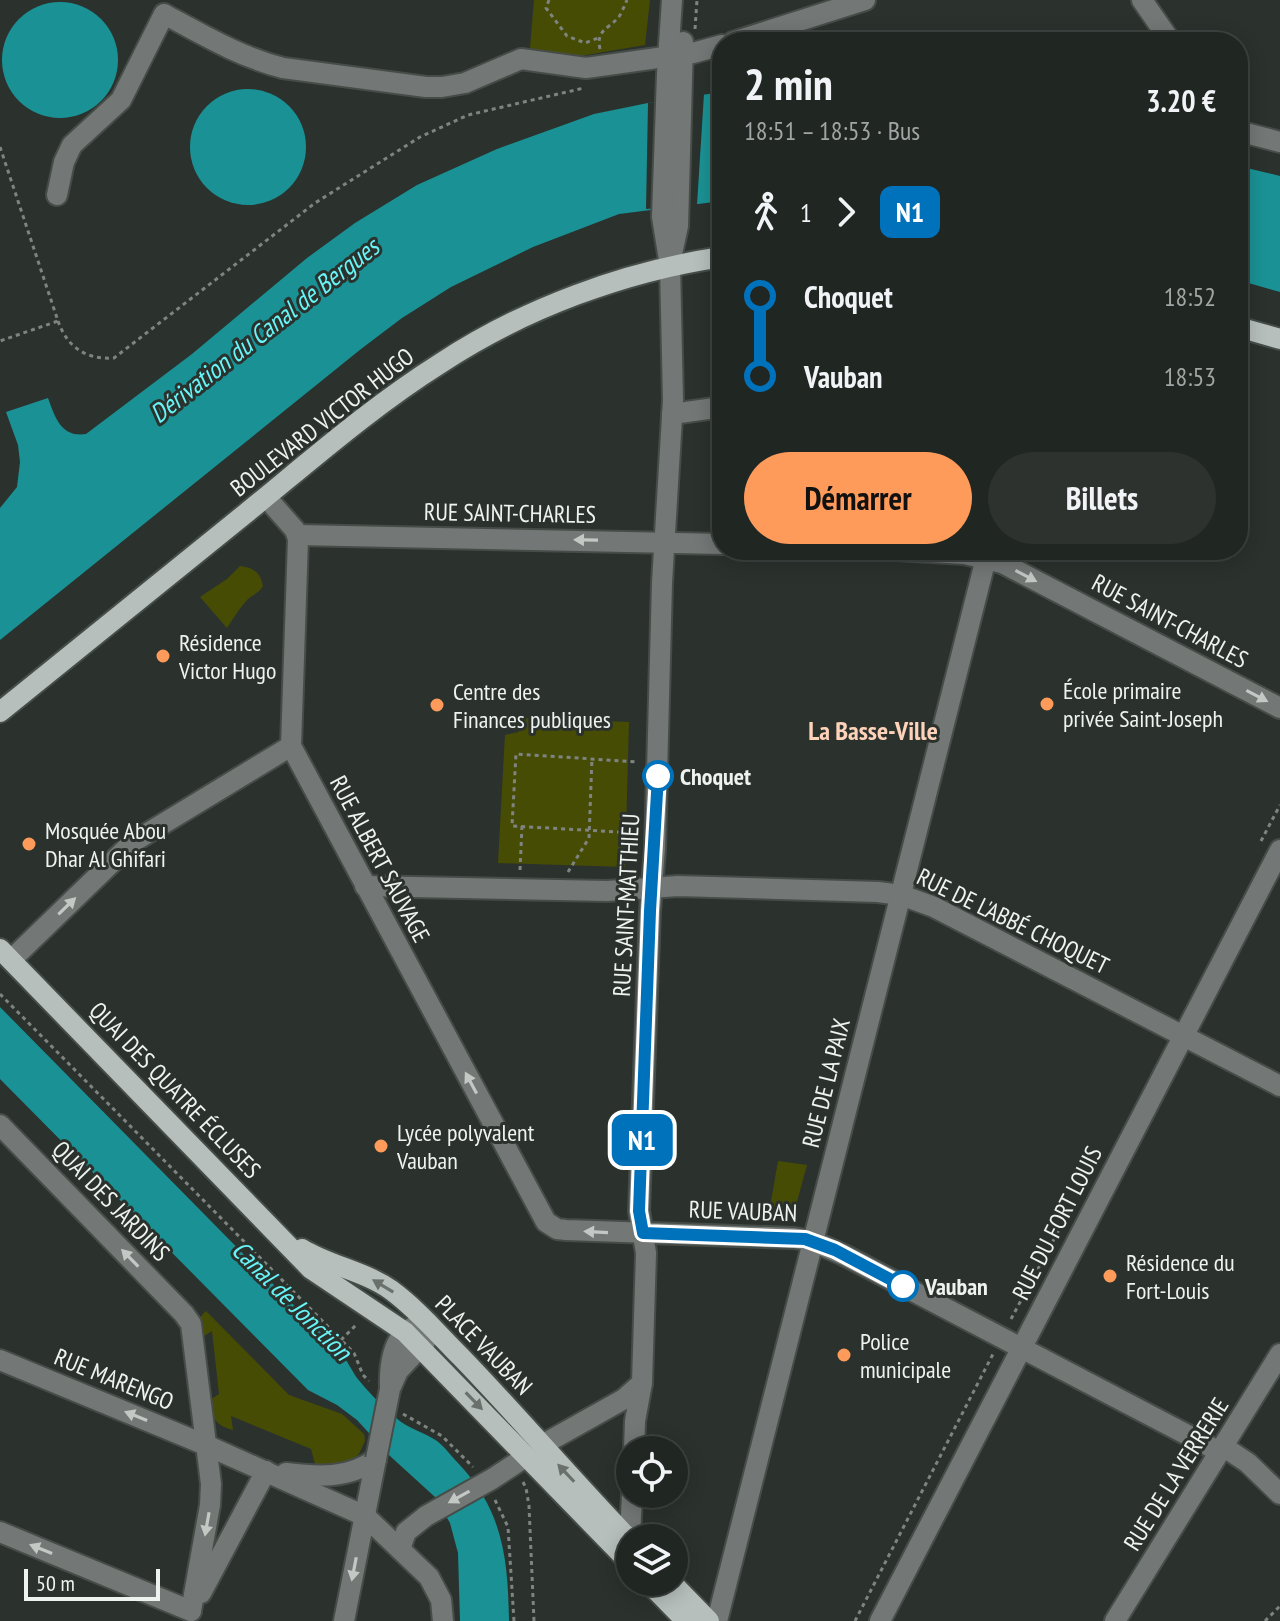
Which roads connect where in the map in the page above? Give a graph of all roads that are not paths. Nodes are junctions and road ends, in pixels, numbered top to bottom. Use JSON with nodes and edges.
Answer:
{"nodes":[{"id":1,"x":672,"y":0,"type":"edge"},
{"id":2,"x":685,"y":0,"type":"edge"},
{"id":3,"x":865,"y":0,"type":"edge"},
{"id":4,"x":1142,"y":0,"type":"edge"},
{"id":5,"x":764,"y":32,"type":"edge"},
{"id":6,"x":1164,"y":32,"type":"edge"},
{"id":7,"x":712,"y":49,"type":"edge"},
{"id":8,"x":675,"y":64,"type":"junction"},
{"id":9,"x":1248,"y":134,"type":"edge"},
{"id":10,"x":1280,"y":142,"type":"edge"},
{"id":11,"x":57,"y":195,"type":"dead end"},
{"id":12,"x":712,"y":259,"type":"edge"},
{"id":13,"x":670,"y":266,"type":"junction"},
{"id":14,"x":1248,"y":330,"type":"edge"},
{"id":15,"x":1280,"y":339,"type":"edge"},
{"id":16,"x":712,"y":408,"type":"edge"},
{"id":17,"x":672,"y":414,"type":"junction"},
{"id":18,"x":266,"y":497,"type":"junction"},
{"id":19,"x":298,"y":535,"type":"junction"},
{"id":20,"x":664,"y":542,"type":"junction"},
{"id":21,"x":712,"y":544,"type":"edge"},
{"id":22,"x":991,"y":560,"type":"edge"},
{"id":23,"x":1000,"y":560,"type":"edge"},
{"id":24,"x":1280,"y":708,"type":"edge"},
{"id":25,"x":0,"y":712,"type":"edge"},
{"id":26,"x":291,"y":746,"type":"junction"},
{"id":27,"x":1280,"y":850,"type":"edge"},
{"id":28,"x":365,"y":886,"type":"junction"},
{"id":29,"x":652,"y":887,"type":"junction"},
{"id":30,"x":901,"y":895,"type":"junction"},
{"id":31,"x":5,"y":954,"type":"edge"},
{"id":32,"x":1184,"y":1035,"type":"junction"},
{"id":33,"x":1280,"y":1086,"type":"edge"},
{"id":34,"x":0,"y":1125,"type":"edge"},
{"id":35,"x":549,"y":1225,"type":"joint"},
{"id":36,"x":279,"y":1233,"type":"junction"},
{"id":37,"x":643,"y":1233,"type":"junction"},
{"id":38,"x":812,"y":1241,"type":"junction"},
{"id":39,"x":311,"y":1269,"type":"joint"},
{"id":40,"x":428,"y":1323,"type":"junction"},
{"id":41,"x":405,"y":1332,"type":"junction"},
{"id":42,"x":421,"y":1347,"type":"junction"},
{"id":43,"x":1021,"y":1349,"type":"junction"},
{"id":44,"x":1280,"y":1354,"type":"edge"},
{"id":45,"x":0,"y":1360,"type":"edge"},
{"id":46,"x":642,"y":1383,"type":"junction"},
{"id":47,"x":386,"y":1393,"type":"junction"},
{"id":48,"x":634,"y":1436,"type":"edge"},
{"id":49,"x":208,"y":1446,"type":"junction"},
{"id":50,"x":1222,"y":1450,"type":"junction"},
{"id":51,"x":527,"y":1456,"type":"junction"},
{"id":52,"x":376,"y":1459,"type":"junction"},
{"id":53,"x":266,"y":1471,"type":"junction"},
{"id":54,"x":1280,"y":1494,"type":"edge"},
{"id":55,"x":365,"y":1516,"type":"junction"},
{"id":56,"x":616,"y":1528,"type":"edge"},
{"id":57,"x":0,"y":1532,"type":"edge"},
{"id":58,"x":616,"y":1548,"type":"edge"},
{"id":59,"x":400,"y":1549,"type":"junction"},
{"id":60,"x":662,"y":1596,"type":"edge"},
{"id":61,"x":685,"y":1596,"type":"edge"},
{"id":62,"x":189,"y":1616,"type":"edge"},
{"id":63,"x":344,"y":1621,"type":"edge"},
{"id":64,"x":443,"y":1621,"type":"edge"},
{"id":65,"x":686,"y":1621,"type":"edge"},
{"id":66,"x":709,"y":1621,"type":"edge"},
{"id":67,"x":717,"y":1621,"type":"edge"},
{"id":68,"x":880,"y":1621,"type":"edge"},
{"id":69,"x":1115,"y":1621,"type":"edge"}],
"edges":[{"from":1,"to":8,"type":"street"},
{"from":2,"to":8,"type":"street"},
{"from":3,"to":5,"type":"street"},
{"from":4,"to":6,"type":"street"},
{"from":7,"to":8,"type":"street"},
{"from":8,"to":11,"type":"street"},
{"from":8,"to":13,"type":"street","name":"RUE SAINT-MATTHIEU"},
{"from":9,"to":10,"type":"street"},
{"from":12,"to":13,"type":"main road","name":"BOULEVARD VICTOR HUGO"},
{"from":13,"to":17,"type":"street","name":"RUE SAINT-MATTHIEU"},
{"from":13,"to":18,"type":"main road","name":"BOULEVARD VICTOR HUGO"},
{"from":14,"to":15,"type":"main road"},
{"from":16,"to":17,"type":"street"},
{"from":17,"to":20,"type":"street","name":"RUE SAINT-MATTHIEU"},
{"from":18,"to":19,"type":"street"},
{"from":18,"to":25,"type":"main road","name":"BOULEVARD VICTOR HUGO"},
{"from":20,"to":19,"type":"street","name":"RUE SAINT-CHARLES","one_way":true},
{"from":19,"to":26,"type":"street","name":"RUE ALBERT SAUVAGE"},
{"from":20,"to":21,"type":"street","name":"RUE SAINT-CHARLES"},
{"from":20,"to":29,"type":"street","name":"RUE SAINT-MATTHIEU"},
{"from":22,"to":30,"type":"street","name":"RUE DE LA PAIX"},
{"from":23,"to":24,"type":"street","name":"RUE SAINT-CHARLES","one_way":true},
{"from":26,"to":28,"type":"street","name":"RUE ALBERT SAUVAGE"},
{"from":31,"to":26,"type":"street","one_way":true},
{"from":27,"to":32,"type":"street","name":"RUE DU FORT LOUIS"},
{"from":28,"to":29,"type":"street","name":"RUE DE L'ABBÉ CHOQUET"},
{"from":35,"to":28,"type":"street","name":"RUE ALBERT SAUVAGE","one_way":true},
{"from":29,"to":30,"type":"street","name":"RUE DE L'ABBÉ CHOQUET"},
{"from":29,"to":37,"type":"street","name":"RUE SAINT-MATTHIEU"},
{"from":30,"to":32,"type":"street","name":"RUE DE L'ABBÉ CHOQUET"},
{"from":30,"to":38,"type":"street","name":"RUE DE LA PAIX"},
{"from":31,"to":36,"type":"main road","name":"QUAI DES QUATRE ÉCLUSES"},
{"from":32,"to":33,"type":"street","name":"RUE DE L'ABBÉ CHOQUET"},
{"from":32,"to":43,"type":"street","name":"RUE DU FORT LOUIS"},
{"from":49,"to":34,"type":"street","name":"QUAI DES JARDINS","one_way":true},
{"from":37,"to":35,"type":"street","name":"RUE VAUBAN","one_way":true},
{"from":36,"to":39,"type":"main road","name":"QUAI DES QUATRE ÉCLUSES"},
{"from":40,"to":36,"type":"main road","name":"PLACE VAUBAN","one_way":true},
{"from":37,"to":38,"type":"street","name":"RUE VAUBAN"},
{"from":37,"to":46,"type":"street","name":"RUE SAINT-MATTHIEU"},
{"from":38,"to":43,"type":"street","name":"RUE VAUBAN"},
{"from":38,"to":67,"type":"street","name":"RUE DE LA PAIX"},
{"from":39,"to":41,"type":"main road","name":"PLACE VAUBAN"},
{"from":40,"to":41,"type":"street"},
{"from":40,"to":42,"type":"street"},
{"from":40,"to":51,"type":"main road","name":"PLACE VAUBAN"},
{"from":41,"to":42,"type":"main road","name":"PLACE VAUBAN"},
{"from":41,"to":47,"type":"street"},
{"from":42,"to":47,"type":"street"},
{"from":42,"to":51,"type":"main road","name":"PLACE VAUBAN","one_way":true},
{"from":43,"to":50,"type":"street","name":"RUE VAUBAN"},
{"from":43,"to":68,"type":"street","name":"RUE DU FORT LOUIS"},
{"from":44,"to":50,"type":"street","name":"RUE DE LA VERRERIE"},
{"from":49,"to":45,"type":"street","name":"RUE MARENGO","one_way":true},
{"from":46,"to":48,"type":"street","name":"RUE SAINT-MATTHIEU"},
{"from":46,"to":51,"type":"street"},
{"from":47,"to":52,"type":"street","bridge":true},
{"from":49,"to":53,"type":"street","name":"RUE MARENGO"},
{"from":49,"to":62,"type":"street","one_way":true},
{"from":50,"to":54,"type":"street","name":"RUE VAUBAN"},
{"from":50,"to":69,"type":"street","name":"RUE DE LA VERRERIE"},
{"from":56,"to":51,"type":"main road","one_way":true},
{"from":51,"to":58,"type":"main road"},
{"from":51,"to":59,"type":"street","one_way":true,"bridge":true},
{"from":52,"to":53,"type":"street"},
{"from":52,"to":55,"type":"street"},
{"from":53,"to":55,"type":"street","name":"RUE MARENGO"},
{"from":53,"to":62,"type":"street"},
{"from":55,"to":59,"type":"street","name":"RUE MARENGO"},
{"from":55,"to":63,"type":"street","one_way":true},
{"from":62,"to":57,"type":"street","one_way":true},
{"from":59,"to":64,"type":"street","name":"RUE MARENGO"},
{"from":60,"to":65,"type":"main road"},
{"from":61,"to":66,"type":"main road"}]}
